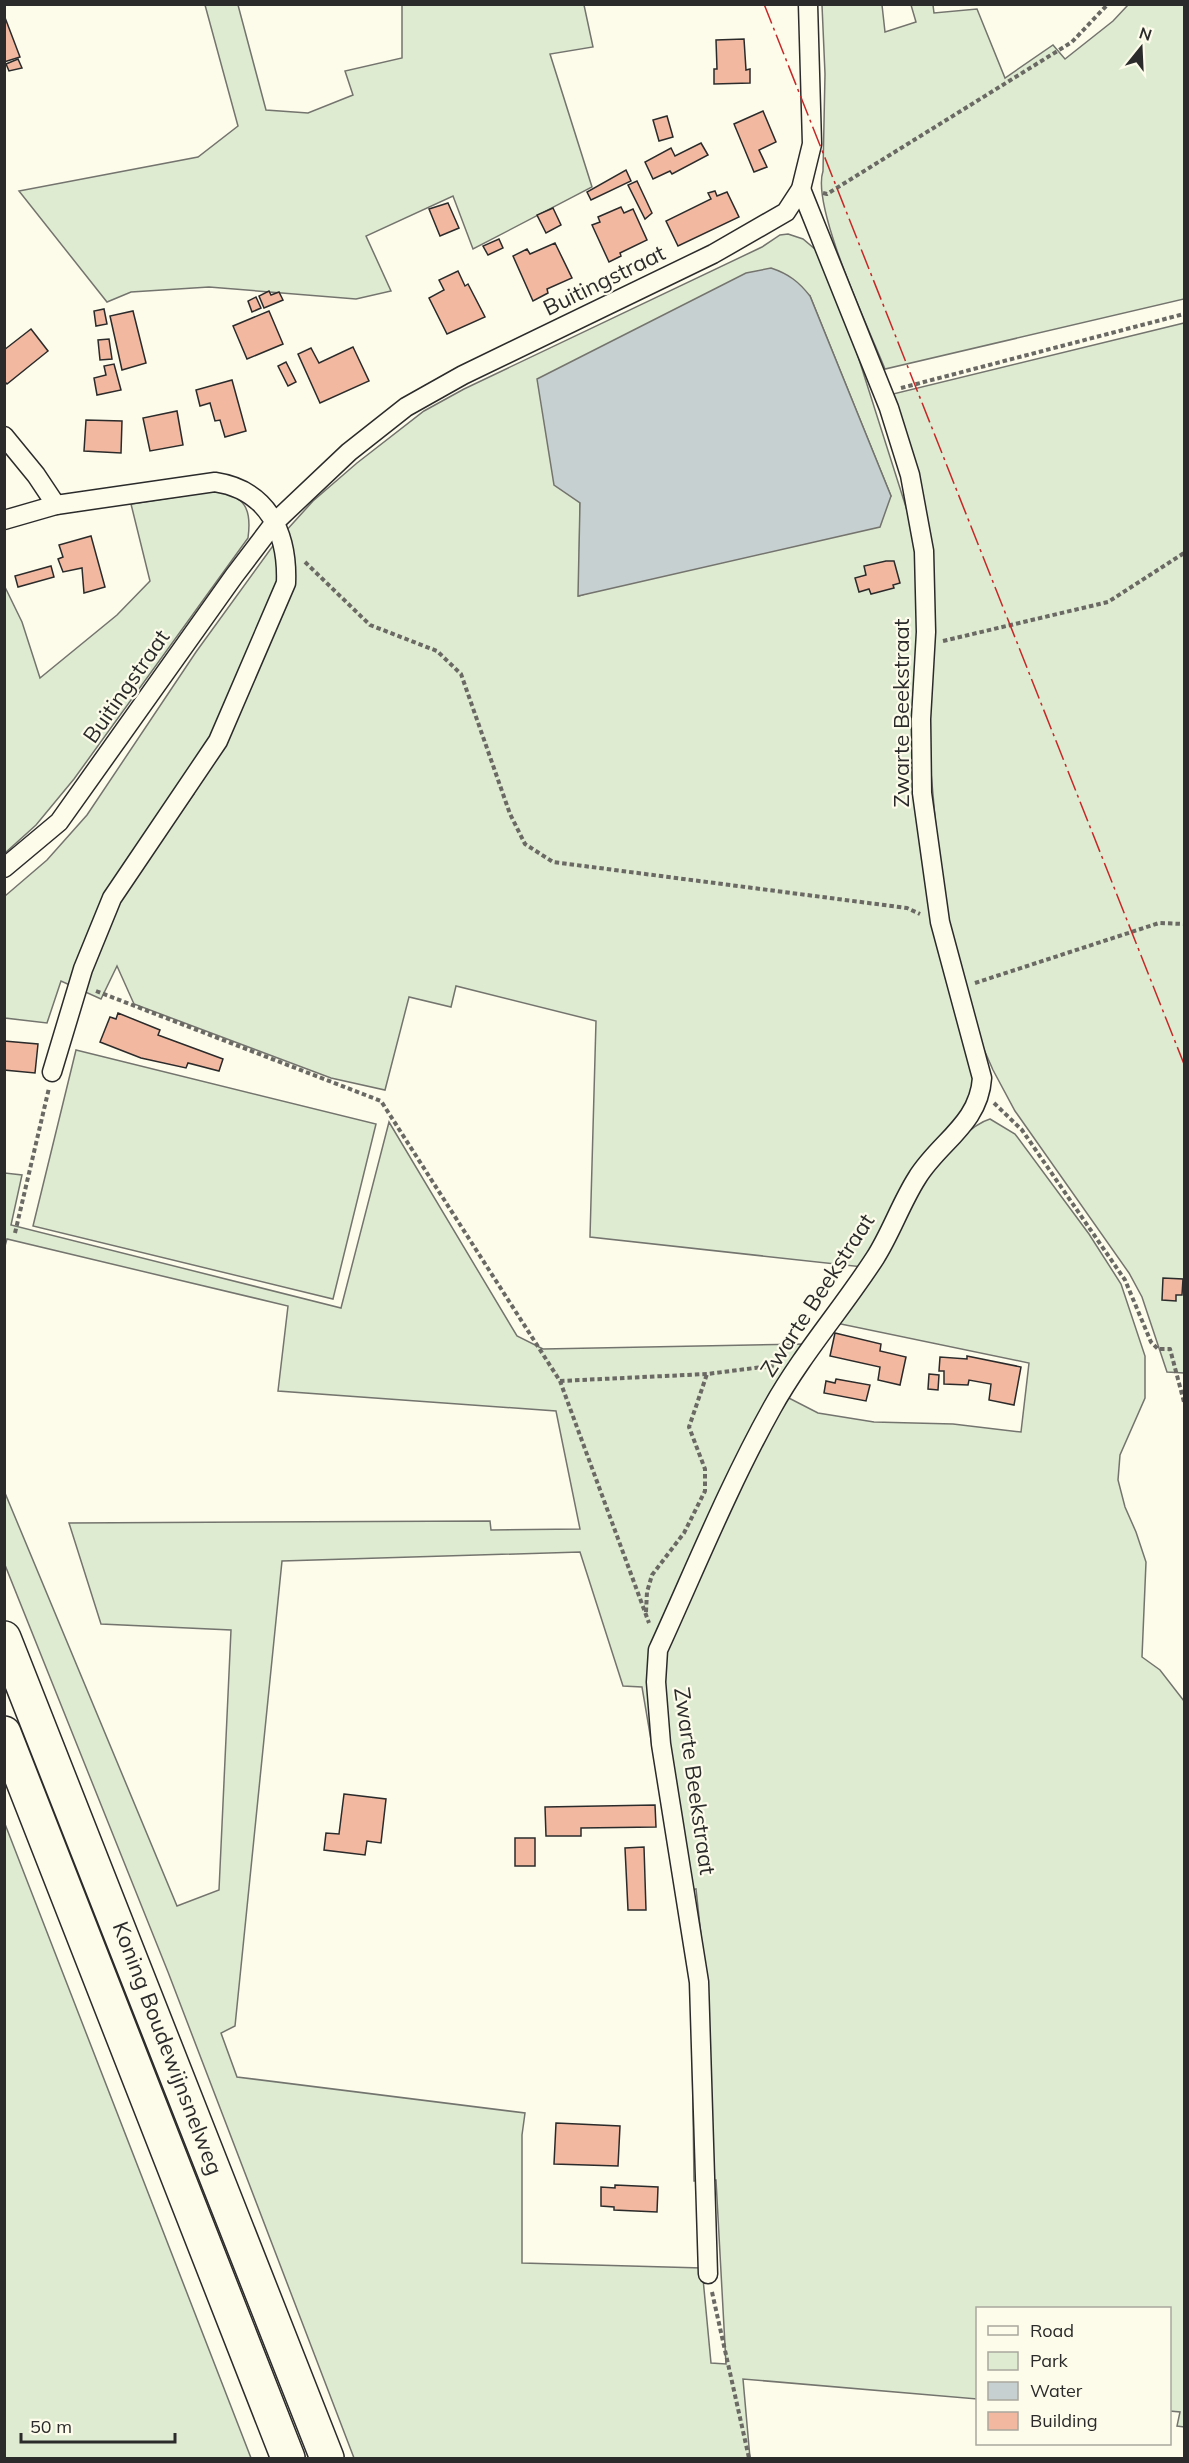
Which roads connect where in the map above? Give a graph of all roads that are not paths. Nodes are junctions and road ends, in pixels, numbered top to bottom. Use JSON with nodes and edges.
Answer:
{"nodes":[{"id":1,"x":808,"y":4,"type":"edge"},
{"id":2,"x":801,"y":189,"type":"junction"},
{"id":3,"x":4,"y":436,"type":"edge"},
{"id":4,"x":56,"y":506,"type":"junction"},
{"id":5,"x":4,"y":520,"type":"edge"},
{"id":6,"x":278,"y":530,"type":"junction"},
{"id":7,"x":4,"y":868,"type":"edge"},
{"id":8,"x":52,"y":1072,"type":"road end"},
{"id":9,"x":4,"y":1638,"type":"edge"},
{"id":10,"x":4,"y":1733,"type":"edge"},
{"id":11,"x":708,"y":2274,"type":"road end"},
{"id":12,"x":288,"y":2458,"type":"edge"},
{"id":13,"x":327,"y":2458,"type":"edge"}],
"edges":[{"from":1,"to":2,"type":"street","name":"Buitingstraat"},
{"from":2,"to":6,"type":"street","name":"Buitingstraat"},
{"from":2,"to":11,"type":"street","name":"Zwarte Beekstraat"},
{"from":3,"to":4,"type":"street"},
{"from":4,"to":5,"type":"street"},
{"from":4,"to":6,"type":"street"},
{"from":6,"to":7,"type":"street","name":"Buitingstraat"},
{"from":6,"to":8,"type":"street"},
{"from":9,"to":13,"type":"highway","name":"Koning Boudewijnsnelweg"},
{"from":10,"to":12,"type":"highway","name":"Koning Boudewijnsnelweg"}]}
